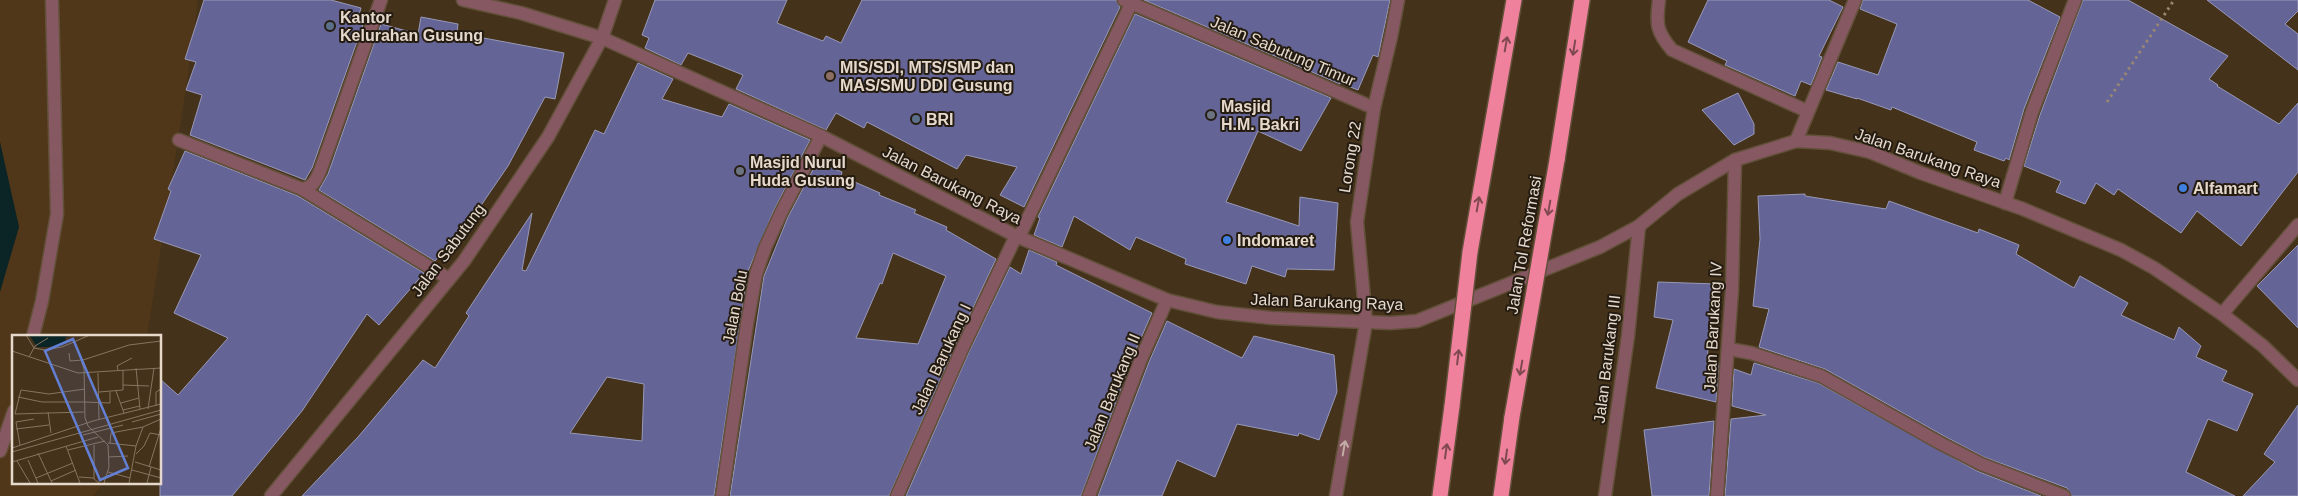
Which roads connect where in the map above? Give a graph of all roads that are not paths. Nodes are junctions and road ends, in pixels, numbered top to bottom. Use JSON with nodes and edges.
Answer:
{"nodes":[{"id":1,"x":52,"y":0,"type":"edge"},
{"id":2,"x":381,"y":0,"type":"edge"},
{"id":3,"x":463,"y":0,"type":"edge"},
{"id":4,"x":615,"y":0,"type":"edge"},
{"id":5,"x":1398,"y":0,"type":"edge"},
{"id":6,"x":1514,"y":0,"type":"edge"},
{"id":7,"x":1582,"y":0,"type":"edge"},
{"id":8,"x":1659,"y":0,"type":"edge"},
{"id":9,"x":1854,"y":0,"type":"edge"},
{"id":10,"x":2075,"y":0,"type":"edge"},
{"id":11,"x":1130,"y":1,"type":"edge"},
{"id":12,"x":602,"y":38,"type":"junction"},
{"id":13,"x":1374,"y":108,"type":"junction"},
{"id":14,"x":1807,"y":111,"type":"junction"},
{"id":15,"x":821,"y":136,"type":"junction"},
{"id":16,"x":179,"y":140,"type":"dead end"},
{"id":17,"x":1796,"y":141,"type":"junction"},
{"id":18,"x":1735,"y":160,"type":"junction"},
{"id":19,"x":302,"y":189,"type":"junction"},
{"id":20,"x":2005,"y":203,"type":"junction"},
{"id":21,"x":2298,"y":225,"type":"edge"},
{"id":22,"x":1639,"y":226,"type":"junction"},
{"id":23,"x":1017,"y":237,"type":"junction"},
{"id":24,"x":449,"y":279,"type":"junction"},
{"id":25,"x":1167,"y":300,"type":"junction"},
{"id":26,"x":2222,"y":314,"type":"junction"},
{"id":27,"x":1366,"y":322,"type":"junction"},
{"id":28,"x":33,"y":335,"type":"edge"},
{"id":29,"x":1729,"y":349,"type":"junction"},
{"id":30,"x":2298,"y":380,"type":"edge"},
{"id":31,"x":12,"y":417,"type":"edge"},
{"id":32,"x":0,"y":451,"type":"edge"},
{"id":33,"x":271,"y":496,"type":"edge"},
{"id":34,"x":722,"y":496,"type":"edge"},
{"id":35,"x":897,"y":496,"type":"edge"},
{"id":36,"x":1088,"y":496,"type":"edge"},
{"id":37,"x":1336,"y":496,"type":"edge"},
{"id":38,"x":1440,"y":496,"type":"edge"},
{"id":39,"x":1501,"y":496,"type":"edge"},
{"id":40,"x":1606,"y":496,"type":"edge"},
{"id":41,"x":1717,"y":496,"type":"edge"},
{"id":42,"x":2064,"y":496,"type":"edge"}],
"edges":[{"from":1,"to":28,"type":"street"},
{"from":2,"to":19,"type":"street"},
{"from":3,"to":12,"type":"street","name":"Jalan Barukang Raya"},
{"from":4,"to":12,"type":"street","name":"Jalan Sabutung"},
{"from":5,"to":13,"type":"street","name":"Lorong 22"},
{"from":38,"to":6,"type":"highway","one_way":true,"bridge":true},
{"from":7,"to":39,"type":"highway","name":"Jalan Tol Reformasi","one_way":true,"bridge":true},
{"from":8,"to":14,"type":"street"},
{"from":9,"to":14,"type":"street"},
{"from":10,"to":20,"type":"street"},
{"from":11,"to":13,"type":"street","name":"Jalan Sabutung Timur"},
{"from":11,"to":23,"type":"street","name":"Jalan Barukang I"},
{"from":12,"to":15,"type":"street","name":"Jalan Barukang Raya"},
{"from":12,"to":24,"type":"street","name":"Jalan Sabutung"},
{"from":13,"to":27,"type":"street","name":"Lorong 22"},
{"from":14,"to":17,"type":"street"},
{"from":15,"to":23,"type":"street","name":"Jalan Barukang Raya"},
{"from":15,"to":34,"type":"street","name":"Jalan Bolu"},
{"from":16,"to":19,"type":"street"},
{"from":17,"to":18,"type":"street","name":"Jalan Barukang Raya"},
{"from":17,"to":20,"type":"street","name":"Jalan Barukang Raya"},
{"from":18,"to":22,"type":"street","name":"Jalan Barukang Raya"},
{"from":18,"to":29,"type":"street","name":"Jalan Barukang IV"},
{"from":19,"to":24,"type":"street"},
{"from":20,"to":26,"type":"street","name":"Jalan Barukang Raya"},
{"from":21,"to":26,"type":"street"},
{"from":22,"to":27,"type":"street","name":"Jalan Barukang Raya"},
{"from":22,"to":40,"type":"street","name":"Jalan Barukang III"},
{"from":23,"to":25,"type":"street","name":"Jalan Barukang Raya"},
{"from":23,"to":35,"type":"street","name":"Jalan Barukang I"},
{"from":24,"to":33,"type":"street","name":"Jalan Sabutung"},
{"from":25,"to":27,"type":"street","name":"Jalan Barukang Raya"},
{"from":25,"to":36,"type":"street","name":"Jalan Barukang II"},
{"from":26,"to":30,"type":"street","name":"Jalan Barukang Raya"},
{"from":37,"to":27,"type":"street","one_way":true},
{"from":29,"to":41,"type":"street","name":"Jalan Barukang IV"},
{"from":29,"to":42,"type":"street"},
{"from":31,"to":32,"type":"street"}]}
